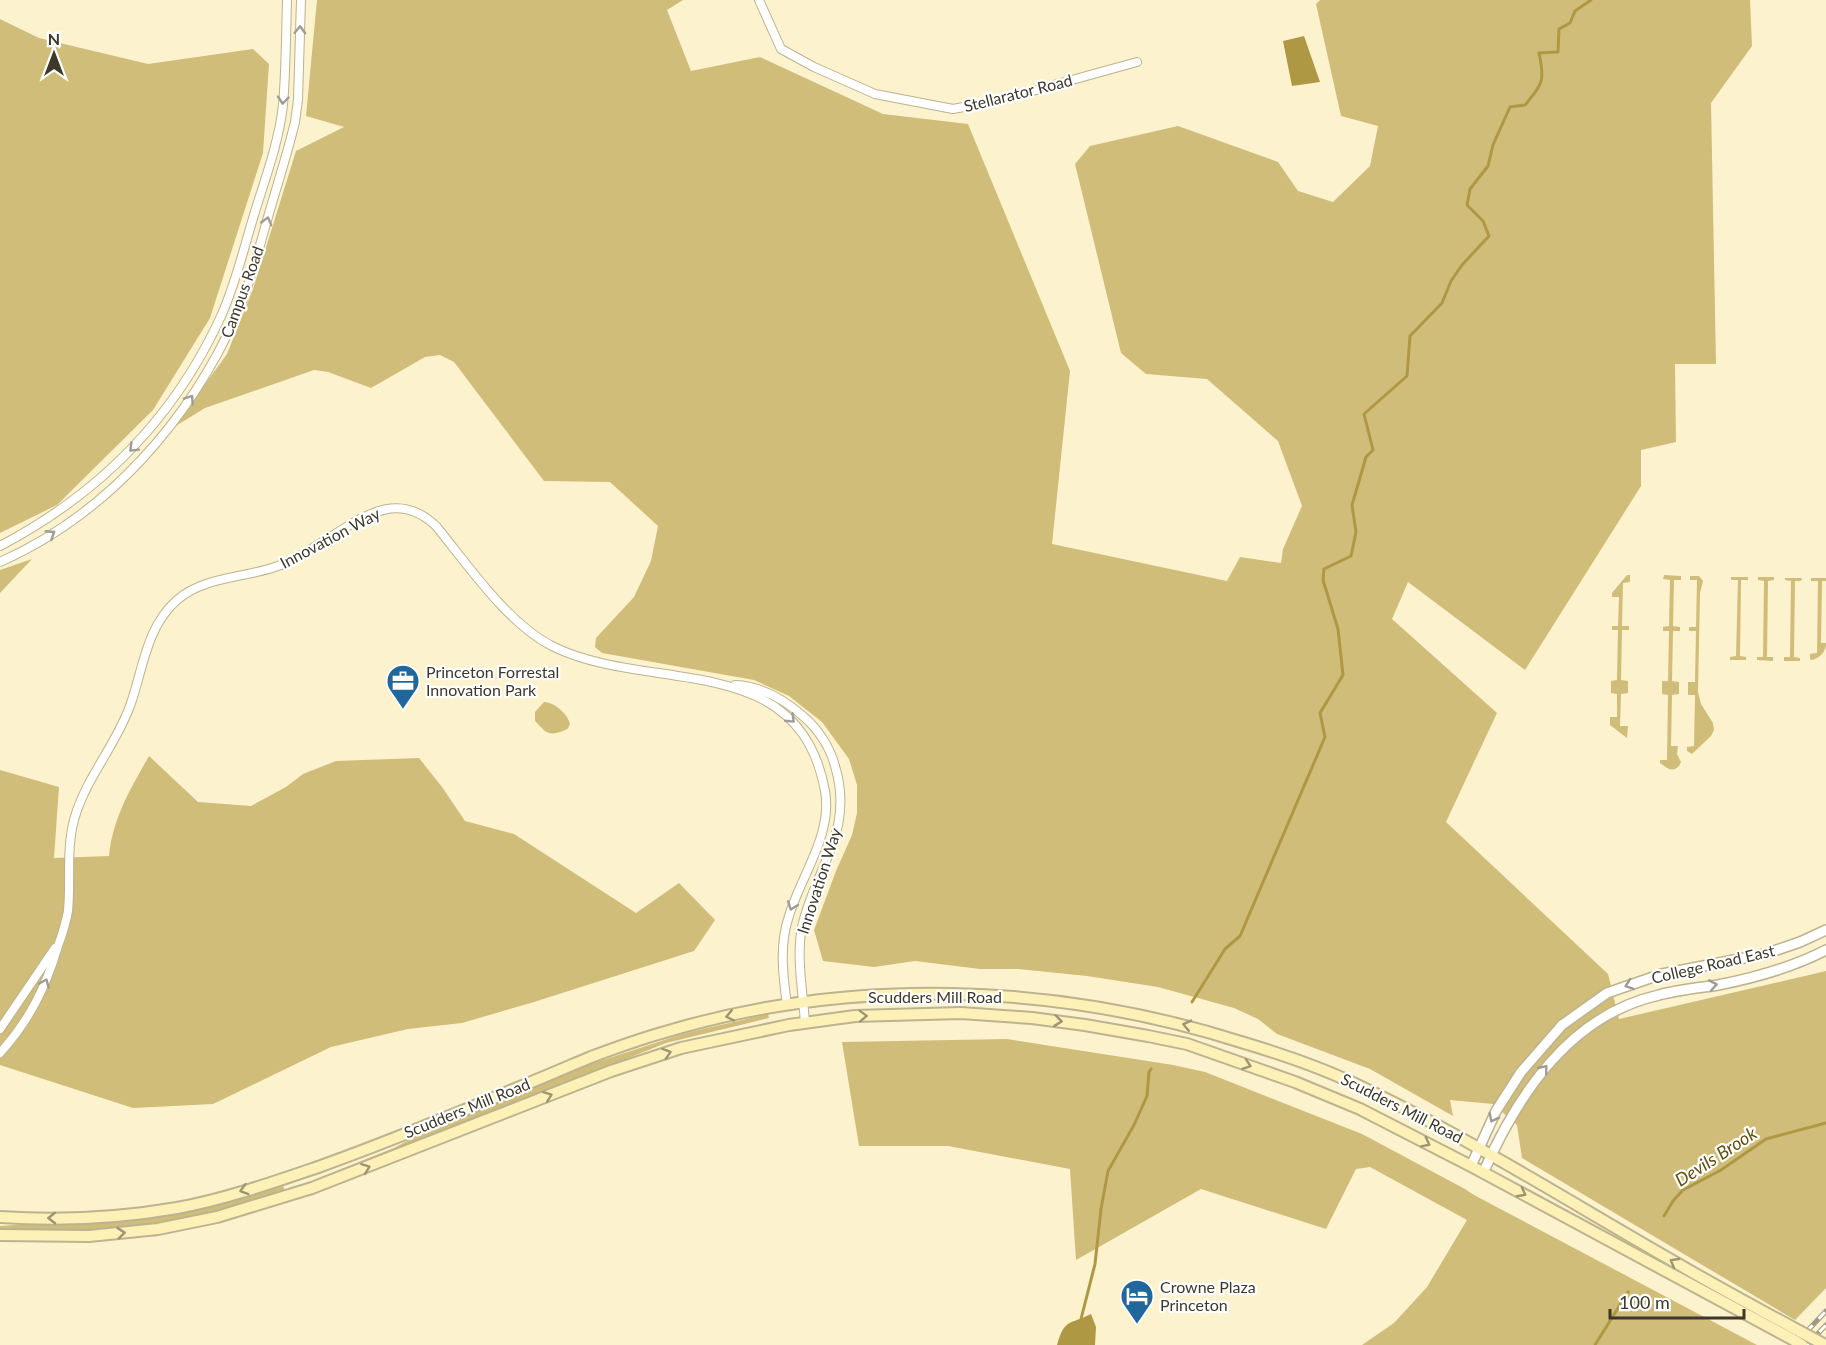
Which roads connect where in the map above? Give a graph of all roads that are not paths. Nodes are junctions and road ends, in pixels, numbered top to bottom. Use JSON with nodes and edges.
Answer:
{"nodes":[{"id":1,"x":287,"y":0,"type":"edge"},
{"id":2,"x":301,"y":0,"type":"edge"},
{"id":3,"x":759,"y":0,"type":"edge"},
{"id":4,"x":1137,"y":62,"type":"dead end"},
{"id":5,"x":0,"y":546,"type":"edge"},
{"id":6,"x":0,"y":562,"type":"edge"},
{"id":7,"x":721,"y":685,"type":"junction"},
{"id":8,"x":1826,"y":930,"type":"edge"},
{"id":9,"x":61,"y":939,"type":"junction"},
{"id":10,"x":1826,"y":950,"type":"edge"},
{"id":11,"x":804,"y":1003,"type":"junction"},
{"id":12,"x":787,"y":1005,"type":"junction"},
{"id":13,"x":10,"y":1015,"type":"junction"},
{"id":14,"x":805,"y":1023,"type":"junction"},
{"id":15,"x":24,"y":1024,"type":"junction"},
{"id":16,"x":0,"y":1029,"type":"edge"},
{"id":17,"x":0,"y":1053,"type":"edge"},
{"id":18,"x":1478,"y":1147,"type":"junction"},
{"id":19,"x":1491,"y":1155,"type":"junction"},
{"id":20,"x":1471,"y":1166,"type":"junction"},
{"id":21,"x":1483,"y":1173,"type":"junction"},
{"id":22,"x":0,"y":1217,"type":"edge"},
{"id":23,"x":0,"y":1235,"type":"edge"},
{"id":24,"x":1795,"y":1335,"type":"junction"},
{"id":25,"x":1802,"y":1345,"type":"edge"},
{"id":26,"x":1825,"y":1345,"type":"edge"}],
"edges":[{"from":1,"to":5,"type":"street","name":"Campus Road","one_way":true},
{"from":6,"to":2,"type":"street","name":"Campus Road","one_way":true},
{"from":3,"to":4,"type":"street","name":"Stellarator Road"},
{"from":7,"to":9,"type":"street","name":"Innovation Way"},
{"from":7,"to":11,"type":"street","name":"Innovation Way"},
{"from":7,"to":12,"type":"street","name":"Innovation Way","one_way":true},
{"from":8,"to":18,"type":"street","name":"College Road East","one_way":true},
{"from":9,"to":13,"type":"street","name":"Innovation Way"},
{"from":15,"to":9,"type":"street","name":"Innovation Way","one_way":true},
{"from":19,"to":10,"type":"street","name":"College Road East","one_way":true},
{"from":11,"to":12,"type":"main road","name":"Scudders Mill Road"},
{"from":11,"to":14,"type":"street","name":"Innovation Way"},
{"from":18,"to":11,"type":"main road","name":"Scudders Mill Road","one_way":true},
{"from":12,"to":22,"type":"main road","name":"Scudders Mill Road","one_way":true},
{"from":13,"to":15,"type":"street"},
{"from":13,"to":16,"type":"street","name":"Innovation Way"},
{"from":14,"to":20,"type":"main road","name":"Scudders Mill Road","one_way":true},
{"from":23,"to":14,"type":"main road","name":"Scudders Mill Road","one_way":true},
{"from":15,"to":17,"type":"street","name":"Innovation Way"},
{"from":18,"to":19,"type":"main road","name":"Scudders Mill Road"},
{"from":18,"to":20,"type":"street","name":"College Road East"},
{"from":19,"to":21,"type":"street","name":"College Road East"},
{"from":24,"to":19,"type":"main road","name":"Scudders Mill Road","one_way":true},
{"from":20,"to":21,"type":"main road","name":"Scudders Mill Road"},
{"from":21,"to":24,"type":"main road","name":"Scudders Mill Road","one_way":true},
{"from":24,"to":25,"type":"main road","name":"Scudders Mill Road","bridge":true},
{"from":24,"to":26,"type":"main road","name":"Scudders Mill Road","bridge":true}]}
